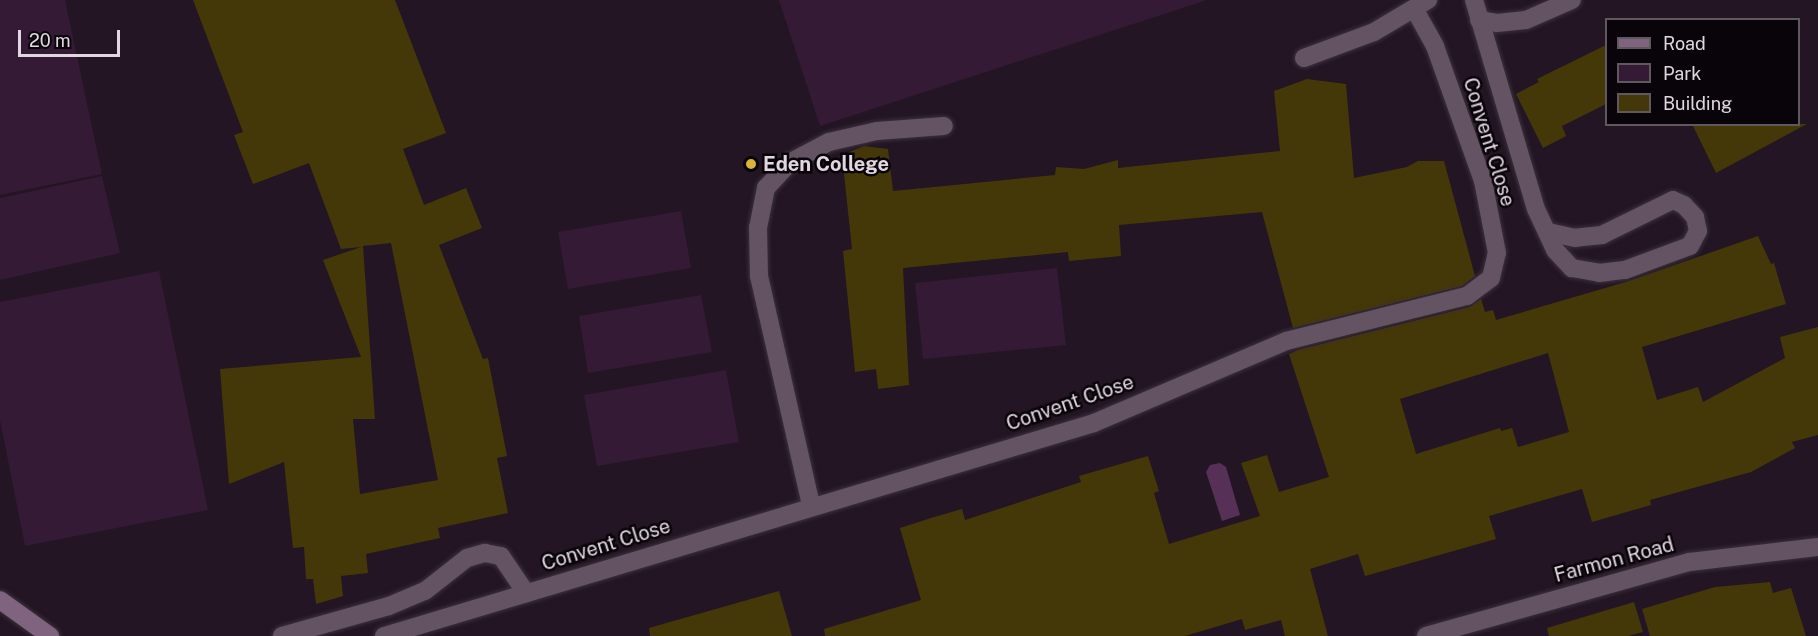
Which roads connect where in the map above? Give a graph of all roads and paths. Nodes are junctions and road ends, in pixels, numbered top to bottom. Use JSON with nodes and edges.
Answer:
{"nodes":[{"id":1,"x":1474,"y":0,"type":"edge"},
{"id":2,"x":1572,"y":0,"type":"edge"},
{"id":3,"x":1422,"y":5,"type":"edge"},
{"id":4,"x":1479,"y":20,"type":"junction"},
{"id":5,"x":1304,"y":58,"type":"dead end"},
{"id":6,"x":944,"y":126,"type":"dead end"},
{"id":7,"x":1550,"y":232,"type":"junction"},
{"id":8,"x":811,"y":505,"type":"junction"},
{"id":9,"x":1818,"y":547,"type":"edge"},
{"id":10,"x":526,"y":593,"type":"junction"},
{"id":11,"x":0,"y":600,"type":"edge"},
{"id":12,"x":50,"y":636,"type":"edge"},
{"id":13,"x":282,"y":636,"type":"edge"},
{"id":14,"x":384,"y":636,"type":"edge"},
{"id":15,"x":1426,"y":636,"type":"edge"}],
"edges":[{"from":1,"to":4,"type":"street"},
{"from":2,"to":4,"type":"street"},
{"from":3,"to":5,"type":"street"},
{"from":3,"to":8,"type":"street","name":"Convent Close"},
{"from":4,"to":7,"type":"street"},
{"from":6,"to":8,"type":"street"},
{"from":7,"to":7,"type":"street"},
{"from":8,"to":10,"type":"street","name":"Convent Close"},
{"from":9,"to":15,"type":"street","name":"Farmon Road"},
{"from":10,"to":13,"type":"street"},
{"from":10,"to":14,"type":"street","name":"Convent Close"},
{"from":11,"to":12,"type":"main road"}]}
